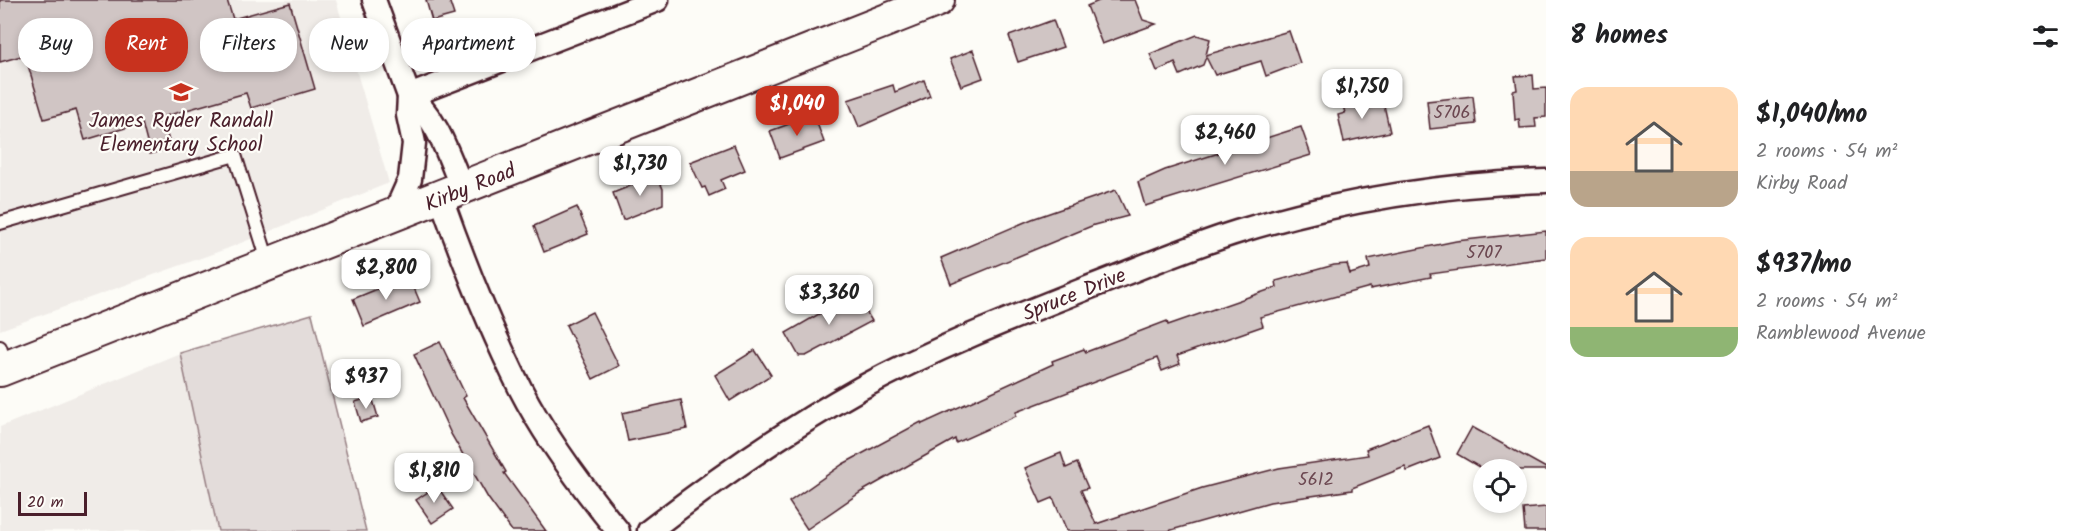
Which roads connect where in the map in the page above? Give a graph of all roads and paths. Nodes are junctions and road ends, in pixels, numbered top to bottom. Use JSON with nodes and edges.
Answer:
{"nodes":[{"id":1,"x":374,"y":0,"type":"edge"},
{"id":2,"x":657,"y":0,"type":"edge"},
{"id":3,"x":938,"y":0,"type":"edge"},
{"id":4,"x":409,"y":96,"type":"junction"},
{"id":5,"x":1546,"y":181,"type":"edge"},
{"id":6,"x":452,"y":194,"type":"junction"},
{"id":7,"x":393,"y":217,"type":"junction"},
{"id":8,"x":0,"y":224,"type":"edge"},
{"id":9,"x":269,"y":265,"type":"junction"},
{"id":10,"x":2,"y":362,"type":"edge"},
{"id":11,"x":618,"y":531,"type":"edge"},
{"id":12,"x":649,"y":531,"type":"edge"}],
"edges":[{"from":1,"to":4,"type":"street"},
{"from":2,"to":4,"type":"street"},
{"from":3,"to":6,"type":"main road","name":"Kirby Road"},
{"from":4,"to":6,"type":"street"},
{"from":4,"to":7,"type":"street"},
{"from":5,"to":12,"type":"street","name":"Spruce Drive"},
{"from":6,"to":7,"type":"main road","name":"Kirby Road"},
{"from":6,"to":11,"type":"street"},
{"from":7,"to":9,"type":"main road","name":"Kirby Road"},
{"from":8,"to":9,"type":"lane"},
{"from":9,"to":10,"type":"main road","name":"Kirby Road"}]}
